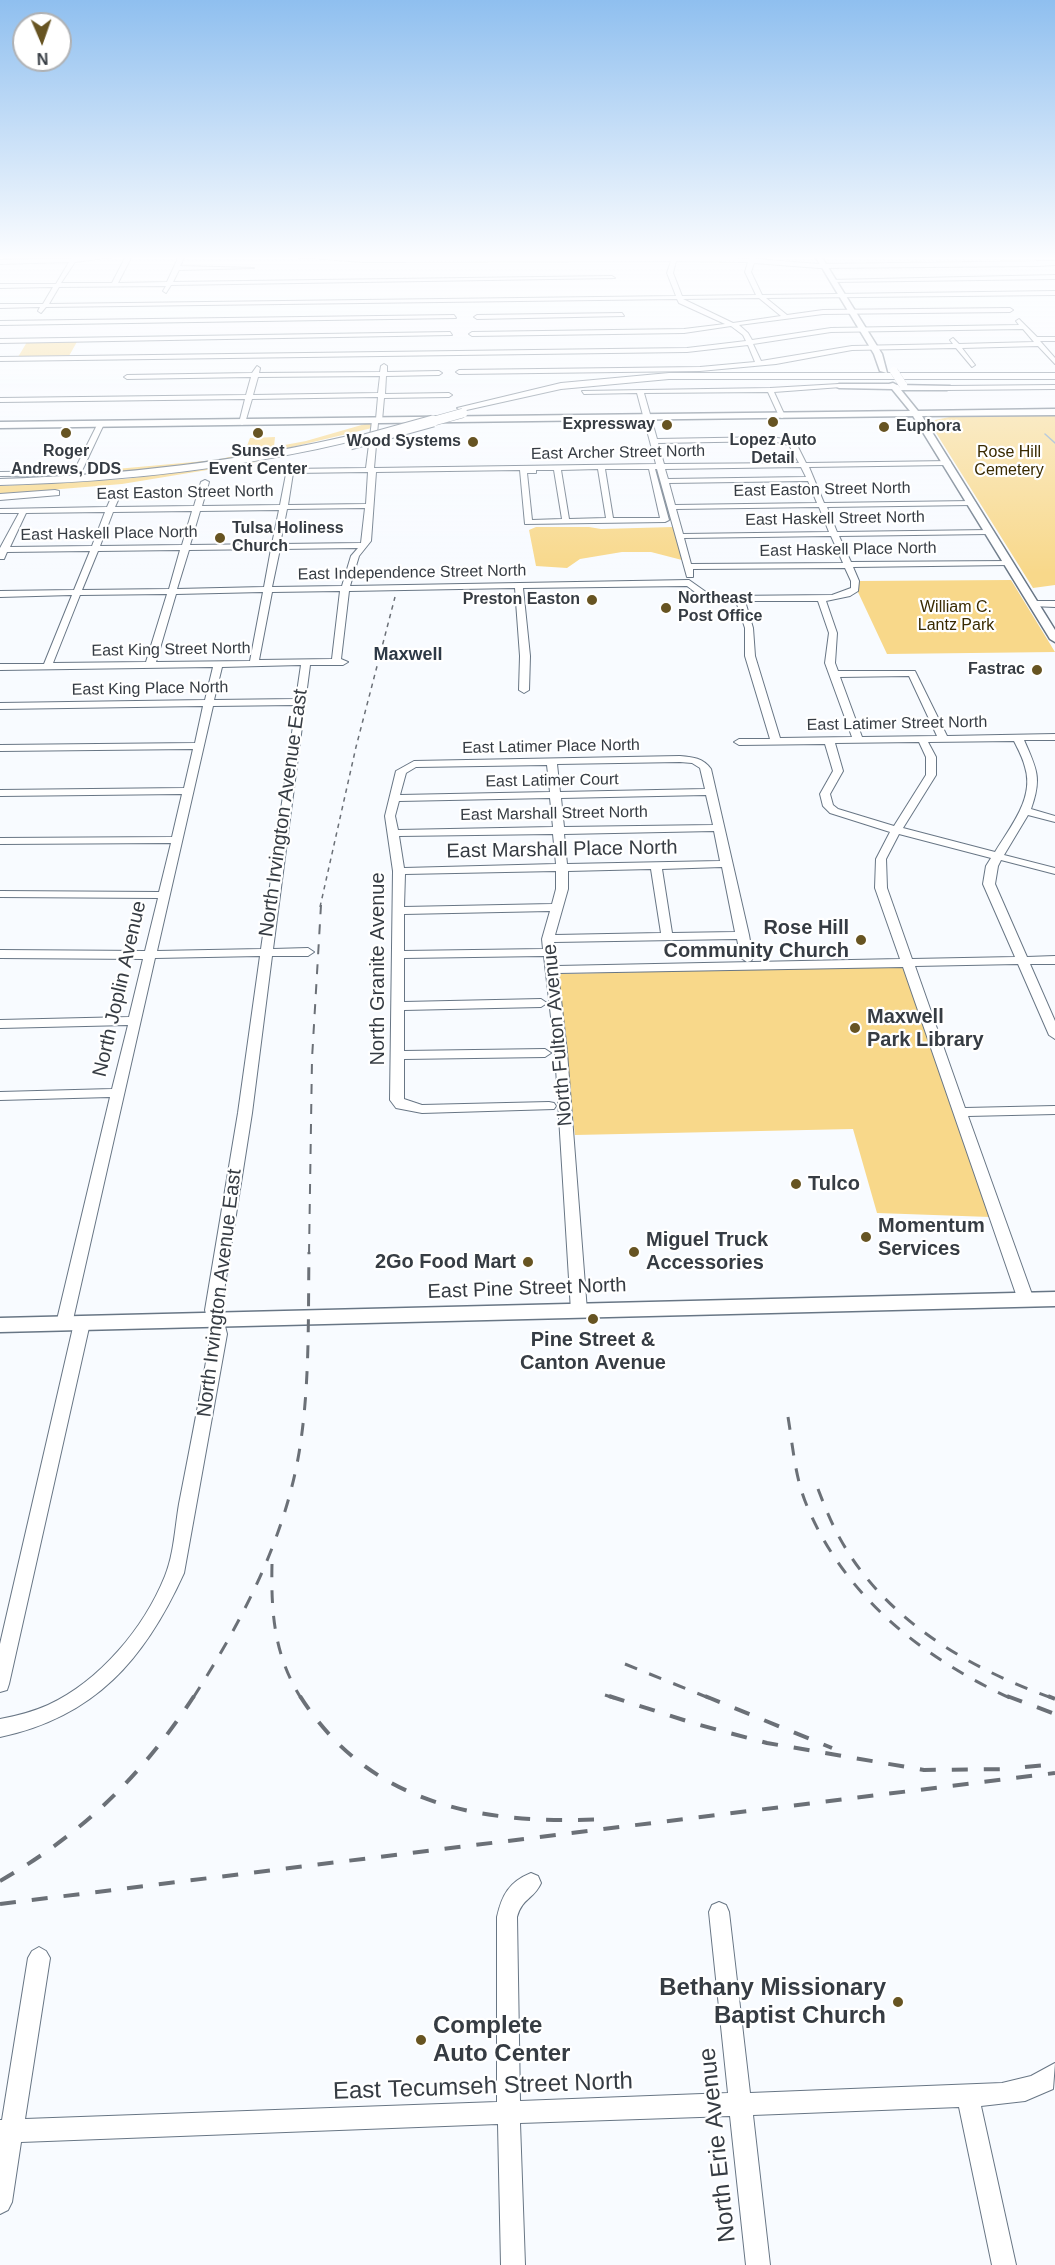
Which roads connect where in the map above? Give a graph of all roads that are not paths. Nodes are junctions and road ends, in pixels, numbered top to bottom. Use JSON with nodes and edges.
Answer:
{"nodes":[{"id":1,"x":40,"y":362,"type":"edge"},
{"id":2,"x":133,"y":362,"type":"edge"},
{"id":3,"x":216,"y":362,"type":"edge"},
{"id":4,"x":259,"y":362,"type":"edge"},
{"id":5,"x":384,"y":362,"type":"edge"},
{"id":6,"x":511,"y":362,"type":"edge"},
{"id":7,"x":634,"y":362,"type":"edge"},
{"id":8,"x":772,"y":362,"type":"edge"},
{"id":9,"x":883,"y":362,"type":"edge"},
{"id":10,"x":970,"y":362,"type":"edge"},
{"id":11,"x":759,"y":364,"type":"joint"},
{"id":12,"x":972,"y":365,"type":"dead end"},
{"id":13,"x":888,"y":369,"type":"junction"},
{"id":14,"x":636,"y":370,"type":"junction"},
{"id":15,"x":459,"y":372,"type":"dead end"},
{"id":16,"x":128,"y":373,"type":"junction"},
{"id":17,"x":383,"y":373,"type":"junction"},
{"id":18,"x":439,"y":373,"type":"dead end"},
{"id":19,"x":255,"y":375,"type":"junction"},
{"id":20,"x":512,"y":375,"type":"junction"},
{"id":21,"x":191,"y":376,"type":"junction"},
{"id":22,"x":649,"y":377,"type":"junction"},
{"id":23,"x":1055,"y":380,"type":"edge"},
{"id":24,"x":616,"y":383,"type":"junction"},
{"id":25,"x":899,"y":386,"type":"junction"},
{"id":26,"x":839,"y":387,"type":"junction"},
{"id":27,"x":947,"y":388,"type":"junction"},
{"id":28,"x":771,"y":390,"type":"junction"},
{"id":29,"x":640,"y":391,"type":"junction"},
{"id":30,"x":584,"y":392,"type":"dead end"},
{"id":31,"x":449,"y":395,"type":"dead end"},
{"id":32,"x":381,"y":396,"type":"junction"},
{"id":33,"x":249,"y":397,"type":"junction"},
{"id":34,"x":183,"y":398,"type":"junction"},
{"id":35,"x":117,"y":399,"type":"junction"},
{"id":36,"x":0,"y":400,"type":"edge"},
{"id":37,"x":912,"y":408,"type":"junction"},
{"id":38,"x":463,"y":410,"type":"junction"},
{"id":39,"x":1055,"y":412,"type":"edge"},
{"id":40,"x":782,"y":416,"type":"junction"},
{"id":41,"x":649,"y":418,"type":"junction"},
{"id":42,"x":377,"y":421,"type":"junction"},
{"id":43,"x":243,"y":423,"type":"junction"},
{"id":44,"x":100,"y":424,"type":"junction"},
{"id":45,"x":0,"y":425,"type":"edge"},
{"id":46,"x":353,"y":440,"type":"junction"},
{"id":47,"x":655,"y":441,"type":"junction"},
{"id":48,"x":947,"y":463,"type":"junction"},
{"id":49,"x":803,"y":465,"type":"junction"},
{"id":50,"x":558,"y":469,"type":"junction"},
{"id":51,"x":602,"y":469,"type":"junction"},
{"id":52,"x":662,"y":469,"type":"junction"},
{"id":53,"x":371,"y":470,"type":"junction"},
{"id":54,"x":652,"y":470,"type":"junction"},
{"id":55,"x":0,"y":474,"type":"edge"},
{"id":56,"x":810,"y":479,"type":"junction"},
{"id":57,"x":666,"y":481,"type":"junction"},
{"id":58,"x":0,"y":482,"type":"edge"},
{"id":59,"x":205,"y":482,"type":"dead end"},
{"id":60,"x":0,"y":497,"type":"edge"},
{"id":61,"x":115,"y":498,"type":"dead end"},
{"id":62,"x":972,"y":503,"type":"junction"},
{"id":63,"x":822,"y":505,"type":"junction"},
{"id":64,"x":370,"y":506,"type":"junction"},
{"id":65,"x":283,"y":507,"type":"junction"},
{"id":66,"x":672,"y":507,"type":"junction"},
{"id":67,"x":197,"y":508,"type":"junction"},
{"id":68,"x":110,"y":509,"type":"junction"},
{"id":69,"x":24,"y":510,"type":"junction"},
{"id":70,"x":0,"y":511,"type":"edge"},
{"id":71,"x":610,"y":521,"type":"junction"},
{"id":72,"x":566,"y":522,"type":"junction"},
{"id":73,"x":989,"y":532,"type":"junction"},
{"id":74,"x":835,"y":534,"type":"junction"},
{"id":75,"x":680,"y":536,"type":"junction"},
{"id":76,"x":363,"y":545,"type":"junction"},
{"id":77,"x":276,"y":546,"type":"junction"},
{"id":78,"x":185,"y":548,"type":"junction"},
{"id":79,"x":94,"y":549,"type":"junction"},
{"id":80,"x":1,"y":553,"type":"edge"},
{"id":81,"x":1009,"y":563,"type":"junction"},
{"id":82,"x":848,"y":565,"type":"junction"},
{"id":83,"x":689,"y":567,"type":"junction"},
{"id":84,"x":689,"y":583,"type":"junction"},
{"id":85,"x":519,"y":586,"type":"junction"},
{"id":86,"x":345,"y":589,"type":"junction"},
{"id":87,"x":267,"y":590,"type":"junction"},
{"id":88,"x":172,"y":591,"type":"junction"},
{"id":89,"x":76,"y":593,"type":"junction"},
{"id":90,"x":0,"y":594,"type":"edge"},
{"id":91,"x":821,"y":598,"type":"junction"},
{"id":92,"x":740,"y":600,"type":"junction"},
{"id":93,"x":1034,"y":604,"type":"junction"},
{"id":94,"x":1055,"y":604,"type":"edge"},
{"id":95,"x":1055,"y":639,"type":"edge"},
{"id":96,"x":254,"y":663,"type":"junction"},
{"id":97,"x":306,"y":663,"type":"junction"},
{"id":98,"x":218,"y":664,"type":"junction"},
{"id":99,"x":150,"y":665,"type":"junction"},
{"id":100,"x":0,"y":667,"type":"edge"},
{"id":101,"x":46,"y":667,"type":"junction"},
{"id":102,"x":834,"y":674,"type":"junction"},
{"id":103,"x":524,"y":690,"type":"dead end"},
{"id":104,"x":300,"y":702,"type":"junction"},
{"id":105,"x":208,"y":704,"type":"junction"},
{"id":106,"x":0,"y":706,"type":"edge"},
{"id":107,"x":1055,"y":737,"type":"edge"},
{"id":108,"x":943,"y":738,"type":"junction"},
{"id":109,"x":1018,"y":738,"type":"junction"},
{"id":110,"x":922,"y":739,"type":"junction"},
{"id":111,"x":829,"y":740,"type":"junction"},
{"id":112,"x":858,"y":740,"type":"junction"},
{"id":113,"x":776,"y":741,"type":"junction"},
{"id":114,"x":739,"y":742,"type":"dead end"},
{"id":115,"x":200,"y":746,"type":"junction"},
{"id":116,"x":0,"y":748,"type":"edge"},
{"id":117,"x":552,"y":762,"type":"junction"},
{"id":118,"x":399,"y":776,"type":"joint"},
{"id":119,"x":188,"y":792,"type":"junction"},
{"id":120,"x":710,"y":792,"type":"junction"},
{"id":121,"x":0,"y":793,"type":"edge"},
{"id":122,"x":556,"y":795,"type":"junction"},
{"id":123,"x":395,"y":798,"type":"junction"},
{"id":124,"x":1024,"y":811,"type":"junction"},
{"id":125,"x":1055,"y":819,"type":"edge"},
{"id":126,"x":717,"y":828,"type":"junction"},
{"id":127,"x":558,"y":830,"type":"junction"},
{"id":128,"x":896,"y":830,"type":"junction"},
{"id":129,"x":392,"y":833,"type":"junction"},
{"id":130,"x":177,"y":840,"type":"junction"},
{"id":131,"x":0,"y":841,"type":"edge"},
{"id":132,"x":998,"y":855,"type":"junction"},
{"id":133,"x":726,"y":864,"type":"junction"},
{"id":134,"x":562,"y":867,"type":"junction"},
{"id":135,"x":656,"y":867,"type":"junction"},
{"id":136,"x":399,"y":871,"type":"junction"},
{"id":137,"x":1055,"y":871,"type":"edge"},
{"id":138,"x":0,"y":894,"type":"edge"},
{"id":139,"x":164,"y":895,"type":"junction"},
{"id":140,"x":556,"y":907,"type":"junction"},
{"id":141,"x":398,"y":911,"type":"junction"},
{"id":142,"x":743,"y":935,"type":"junction"},
{"id":143,"x":667,"y":936,"type":"junction"},
{"id":144,"x":549,"y":946,"type":"junction"},
{"id":145,"x":308,"y":952,"type":"dead end"},
{"id":146,"x":265,"y":953,"type":"junction"},
{"id":147,"x":0,"y":954,"type":"edge"},
{"id":148,"x":150,"y":955,"type":"junction"},
{"id":149,"x":398,"y":955,"type":"junction"},
{"id":150,"x":747,"y":958,"type":"dead end"},
{"id":151,"x":1055,"y":960,"type":"edge"},
{"id":152,"x":1022,"y":961,"type":"junction"},
{"id":153,"x":907,"y":963,"type":"junction"},
{"id":154,"x":551,"y":970,"type":"junction"},
{"id":155,"x":541,"y":1003,"type":"dead end"},
{"id":156,"x":398,"y":1006,"type":"junction"},
{"id":157,"x":135,"y":1021,"type":"junction"},
{"id":158,"x":0,"y":1024,"type":"edge"},
{"id":159,"x":1055,"y":1035,"type":"edge"},
{"id":160,"x":545,"y":1053,"type":"dead end"},
{"id":161,"x":397,"y":1055,"type":"junction"},
{"id":162,"x":117,"y":1093,"type":"junction"},
{"id":163,"x":0,"y":1096,"type":"edge"},
{"id":164,"x":549,"y":1106,"type":"dead end"},
{"id":165,"x":1055,"y":1110,"type":"edge"},
{"id":166,"x":960,"y":1112,"type":"junction"},
{"id":167,"x":1055,"y":1299,"type":"edge"},
{"id":168,"x":1026,"y":1300,"type":"junction"},
{"id":169,"x":579,"y":1311,"type":"junction"},
{"id":170,"x":216,"y":1320,"type":"junction"},
{"id":171,"x":73,"y":1323,"type":"junction"},
{"id":172,"x":0,"y":1325,"type":"edge"},
{"id":173,"x":0,"y":1684,"type":"edge"},
{"id":174,"x":0,"y":1728,"type":"edge"},
{"id":175,"x":531,"y":1883,"type":"dead end"},
{"id":176,"x":719,"y":1912,"type":"dead end"},
{"id":177,"x":39,"y":1958,"type":"dead end"},
{"id":178,"x":1055,"y":2074,"type":"edge"},
{"id":179,"x":968,"y":2096,"type":"junction"},
{"id":180,"x":742,"y":2105,"type":"junction"},
{"id":181,"x":508,"y":2114,"type":"junction"},
{"id":182,"x":6,"y":2131,"type":"edge"},
{"id":183,"x":0,"y":2202,"type":"edge"},
{"id":184,"x":513,"y":2265,"type":"edge"},
{"id":185,"x":758,"y":2265,"type":"edge"},
{"id":186,"x":1004,"y":2265,"type":"edge"}],
"edges":[{"from":1,"to":16,"type":"street"},
{"from":2,"to":16,"type":"street"},
{"from":3,"to":16,"type":"street"},
{"from":4,"to":19,"type":"street"},
{"from":5,"to":17,"type":"street"},
{"from":6,"to":20,"type":"street"},
{"from":7,"to":14,"type":"street"},
{"from":8,"to":11,"type":"street"},
{"from":9,"to":13,"type":"main road"},
{"from":10,"to":12,"type":"street"},
{"from":11,"to":14,"type":"street"},
{"from":13,"to":22,"type":"highway"},
{"from":13,"to":23,"type":"highway"},
{"from":13,"to":25,"type":"main road","bridge":true},
{"from":14,"to":20,"type":"street"},
{"from":15,"to":20,"type":"street"},
{"from":16,"to":21,"type":"street"},
{"from":16,"to":35,"type":"street"},
{"from":17,"to":18,"type":"street"},
{"from":17,"to":19,"type":"street"},
{"from":17,"to":32,"type":"street"},
{"from":19,"to":21,"type":"street"},
{"from":19,"to":33,"type":"street"},
{"from":21,"to":34,"type":"street"},
{"from":22,"to":23,"type":"highway"},
{"from":22,"to":38,"type":"highway"},
{"from":23,"to":24,"type":"highway"},
{"from":23,"to":27,"type":"highway"},
{"from":23,"to":27,"type":"street"},
{"from":24,"to":26,"type":"highway"},
{"from":24,"to":38,"type":"highway"},
{"from":25,"to":26,"type":"main road"},
{"from":25,"to":27,"type":"main road"},
{"from":25,"to":37,"type":"main road"},
{"from":26,"to":28,"type":"street"},
{"from":28,"to":29,"type":"street"},
{"from":28,"to":40,"type":"street"},
{"from":29,"to":30,"type":"street"},
{"from":29,"to":41,"type":"street"},
{"from":31,"to":32,"type":"street"},
{"from":32,"to":33,"type":"street"},
{"from":32,"to":42,"type":"street"},
{"from":33,"to":34,"type":"street"},
{"from":33,"to":43,"type":"street"},
{"from":34,"to":35,"type":"street"},
{"from":35,"to":36,"type":"street"},
{"from":37,"to":39,"type":"main road"},
{"from":37,"to":40,"type":"main road"},
{"from":37,"to":48,"type":"main road"},
{"from":38,"to":46,"type":"highway","bridge":true},
{"from":40,"to":41,"type":"main road"},
{"from":41,"to":42,"type":"main road"},
{"from":41,"to":47,"type":"street"},
{"from":42,"to":43,"type":"main road"},
{"from":42,"to":53,"type":"street"},
{"from":43,"to":44,"type":"main road"},
{"from":44,"to":45,"type":"main road"},
{"from":44,"to":55,"type":"street"},
{"from":46,"to":58,"type":"highway"},
{"from":46,"to":60,"type":"highway"},
{"from":47,"to":49,"type":"street"},
{"from":47,"to":52,"type":"street"},
{"from":48,"to":49,"type":"street","name":"East Archer Street North"},
{"from":48,"to":62,"type":"main road"},
{"from":49,"to":52,"type":"street","name":"East Archer Street North"},
{"from":49,"to":56,"type":"street"},
{"from":50,"to":51,"type":"street","name":"East Archer Street North"},
{"from":50,"to":53,"type":"street","name":"East Archer Street North"},
{"from":50,"to":72,"type":"street"},
{"from":50,"to":72,"type":"street","name":"East Archer Street North"},
{"from":51,"to":52,"type":"street","name":"East Archer Street North"},
{"from":51,"to":54,"type":"street","name":"East Archer Street North"},
{"from":51,"to":71,"type":"street"},
{"from":52,"to":54,"type":"street","name":"East Archer Street North"},
{"from":52,"to":57,"type":"street"},
{"from":53,"to":64,"type":"street"},
{"from":53,"to":65,"type":"street","name":"East Archer Street North"},
{"from":54,"to":71,"type":"street"},
{"from":56,"to":57,"type":"street"},
{"from":56,"to":63,"type":"street"},
{"from":57,"to":66,"type":"street"},
{"from":59,"to":67,"type":"street"},
{"from":61,"to":68,"type":"street"},
{"from":62,"to":63,"type":"street","name":"East Easton Street North"},
{"from":62,"to":73,"type":"main road"},
{"from":63,"to":66,"type":"street","name":"East Easton Street North"},
{"from":63,"to":74,"type":"street"},
{"from":64,"to":65,"type":"street","name":"East Easton Street North"},
{"from":64,"to":76,"type":"street"},
{"from":65,"to":67,"type":"street","name":"East Easton Street North"},
{"from":65,"to":77,"type":"street"},
{"from":66,"to":75,"type":"street"},
{"from":67,"to":68,"type":"street","name":"East Easton Street North"},
{"from":67,"to":78,"type":"street"},
{"from":68,"to":69,"type":"street","name":"East Easton Street North"},
{"from":68,"to":79,"type":"street"},
{"from":69,"to":70,"type":"street","name":"East Easton Street North"},
{"from":69,"to":80,"type":"street"},
{"from":71,"to":72,"type":"street"},
{"from":73,"to":74,"type":"street","name":"East Haskell Street North"},
{"from":73,"to":81,"type":"main road"},
{"from":74,"to":75,"type":"street","name":"East Haskell Street North"},
{"from":74,"to":82,"type":"street"},
{"from":75,"to":83,"type":"street"},
{"from":76,"to":77,"type":"street","name":"East Haskell Place North"},
{"from":76,"to":86,"type":"street"},
{"from":77,"to":78,"type":"street","name":"East Haskell Place North"},
{"from":77,"to":87,"type":"street"},
{"from":78,"to":79,"type":"street","name":"East Haskell Place North"},
{"from":78,"to":88,"type":"street"},
{"from":79,"to":80,"type":"street","name":"East Haskell Place North"},
{"from":79,"to":89,"type":"street"},
{"from":81,"to":82,"type":"street","name":"East Haskell Place North"},
{"from":81,"to":93,"type":"main road"},
{"from":82,"to":83,"type":"street","name":"East Haskell Place North"},
{"from":82,"to":91,"type":"street","name":"East Independence Street North"},
{"from":83,"to":84,"type":"street"},
{"from":84,"to":85,"type":"street","name":"East Independence Street North"},
{"from":84,"to":92,"type":"street","name":"East Independence Street North"},
{"from":85,"to":86,"type":"street","name":"East Independence Street North"},
{"from":85,"to":103,"type":"street"},
{"from":86,"to":87,"type":"street","name":"East Independence Street North"},
{"from":86,"to":97,"type":"street","name":"East King Street North"},
{"from":87,"to":88,"type":"street","name":"East Independence Street North"},
{"from":87,"to":96,"type":"street"},
{"from":88,"to":89,"type":"street","name":"East Independence Street North"},
{"from":88,"to":99,"type":"street"},
{"from":89,"to":90,"type":"street","name":"East Independence Street North"},
{"from":89,"to":101,"type":"street"},
{"from":91,"to":92,"type":"street","name":"East Independence Street North"},
{"from":91,"to":102,"type":"street"},
{"from":92,"to":113,"type":"street"},
{"from":93,"to":94,"type":"street"},
{"from":93,"to":95,"type":"main road"},
{"from":96,"to":97,"type":"street","name":"East King Street North"},
{"from":96,"to":98,"type":"street","name":"East King Street North"},
{"from":97,"to":104,"type":"street","name":"North Irvington Avenue East"},
{"from":98,"to":99,"type":"street","name":"East King Street North"},
{"from":98,"to":105,"type":"street","name":"North Joplin Avenue"},
{"from":99,"to":101,"type":"street","name":"East King Street North"},
{"from":100,"to":101,"type":"street","name":"East King Street North"},
{"from":102,"to":108,"type":"street"},
{"from":102,"to":112,"type":"street"},
{"from":104,"to":105,"type":"street","name":"East King Place North"},
{"from":104,"to":146,"type":"street","name":"North Irvington Avenue East"},
{"from":105,"to":106,"type":"street","name":"East King Place North"},
{"from":105,"to":115,"type":"street","name":"North Joplin Avenue"},
{"from":107,"to":109,"type":"street","name":"East Latimer Street North"},
{"from":108,"to":109,"type":"street","name":"East Latimer Street North"},
{"from":108,"to":110,"type":"street","name":"East Latimer Street North"},
{"from":109,"to":124,"type":"street"},
{"from":110,"to":112,"type":"street","name":"East Latimer Street North"},
{"from":110,"to":128,"type":"street"},
{"from":111,"to":112,"type":"street","name":"East Latimer Street North"},
{"from":111,"to":113,"type":"street","name":"East Latimer Street North"},
{"from":111,"to":128,"type":"street"},
{"from":113,"to":114,"type":"street","name":"East Latimer Street North"},
{"from":115,"to":116,"type":"street"},
{"from":115,"to":119,"type":"street","name":"North Joplin Avenue"},
{"from":117,"to":118,"type":"street","name":"East Latimer Place North"},
{"from":117,"to":120,"type":"street","name":"East Latimer Place North"},
{"from":117,"to":122,"type":"street","name":"North Fulton Avenue"},
{"from":118,"to":123,"type":"street","name":"North Granite Avenue"},
{"from":119,"to":121,"type":"street"},
{"from":119,"to":130,"type":"street","name":"North Joplin Avenue"},
{"from":120,"to":122,"type":"street","name":"East Latimer Court"},
{"from":120,"to":126,"type":"street"},
{"from":122,"to":123,"type":"street","name":"East Latimer Court"},
{"from":122,"to":127,"type":"street","name":"North Fulton Avenue"},
{"from":123,"to":129,"type":"street","name":"North Granite Avenue"},
{"from":124,"to":125,"type":"street"},
{"from":124,"to":132,"type":"street"},
{"from":126,"to":127,"type":"street","name":"East Marshall Street North"},
{"from":126,"to":133,"type":"street"},
{"from":127,"to":129,"type":"street","name":"East Marshall Street North"},
{"from":127,"to":134,"type":"street","name":"North Fulton Avenue"},
{"from":128,"to":132,"type":"street"},
{"from":128,"to":153,"type":"street"},
{"from":129,"to":136,"type":"street","name":"North Granite Avenue"},
{"from":130,"to":131,"type":"street"},
{"from":130,"to":139,"type":"street","name":"North Joplin Avenue"},
{"from":132,"to":137,"type":"street"},
{"from":132,"to":152,"type":"street"},
{"from":133,"to":135,"type":"street","name":"East Marshall Place North"},
{"from":133,"to":142,"type":"street"},
{"from":134,"to":135,"type":"street","name":"East Marshall Place North"},
{"from":134,"to":136,"type":"street","name":"East Marshall Place North"},
{"from":134,"to":140,"type":"street","name":"North Fulton Avenue"},
{"from":135,"to":143,"type":"street"},
{"from":136,"to":141,"type":"street","name":"North Granite Avenue"},
{"from":138,"to":139,"type":"street"},
{"from":139,"to":148,"type":"street","name":"North Joplin Avenue"},
{"from":140,"to":141,"type":"street"},
{"from":140,"to":144,"type":"street","name":"North Fulton Avenue"},
{"from":141,"to":149,"type":"street","name":"North Granite Avenue"},
{"from":142,"to":143,"type":"street"},
{"from":142,"to":150,"type":"street"},
{"from":143,"to":144,"type":"street"},
{"from":144,"to":149,"type":"street"},
{"from":144,"to":154,"type":"street","name":"North Fulton Avenue"},
{"from":145,"to":146,"type":"street"},
{"from":146,"to":148,"type":"street"},
{"from":146,"to":170,"type":"street","name":"North Irvington Avenue East"},
{"from":147,"to":148,"type":"street"},
{"from":148,"to":157,"type":"street","name":"North Joplin Avenue"},
{"from":149,"to":156,"type":"street","name":"North Granite Avenue"},
{"from":151,"to":152,"type":"street"},
{"from":152,"to":153,"type":"street"},
{"from":152,"to":159,"type":"street"},
{"from":153,"to":154,"type":"street"},
{"from":153,"to":166,"type":"street"},
{"from":154,"to":169,"type":"street","name":"North Fulton Avenue"},
{"from":155,"to":156,"type":"street"},
{"from":156,"to":161,"type":"street","name":"North Granite Avenue"},
{"from":157,"to":158,"type":"street"},
{"from":157,"to":162,"type":"street","name":"North Joplin Avenue"},
{"from":160,"to":161,"type":"street"},
{"from":161,"to":164,"type":"street","name":"North Granite Avenue"},
{"from":162,"to":163,"type":"street"},
{"from":162,"to":171,"type":"street","name":"North Joplin Avenue"},
{"from":165,"to":166,"type":"street"},
{"from":166,"to":168,"type":"street"},
{"from":167,"to":168,"type":"main road","name":"East Pine Street North"},
{"from":168,"to":169,"type":"main road","name":"East Pine Street North"},
{"from":169,"to":170,"type":"main road","name":"East Pine Street North"},
{"from":170,"to":171,"type":"main road","name":"East Pine Street North"},
{"from":170,"to":174,"type":"street","name":"North Irvington Avenue East"},
{"from":171,"to":172,"type":"main road","name":"East Pine Street North"},
{"from":171,"to":173,"type":"street","name":"North Joplin Avenue"},
{"from":175,"to":181,"type":"street"},
{"from":176,"to":180,"type":"street","name":"North Erie Avenue"},
{"from":177,"to":182,"type":"street"},
{"from":178,"to":179,"type":"street","name":"East Tecumseh Street North"},
{"from":179,"to":180,"type":"street","name":"East Tecumseh Street North"},
{"from":179,"to":186,"type":"street"},
{"from":180,"to":181,"type":"street","name":"East Tecumseh Street North"},
{"from":180,"to":185,"type":"street","name":"North Erie Avenue"},
{"from":181,"to":182,"type":"street","name":"East Tecumseh Street North"},
{"from":181,"to":184,"type":"street"},
{"from":182,"to":183,"type":"street"}]}
